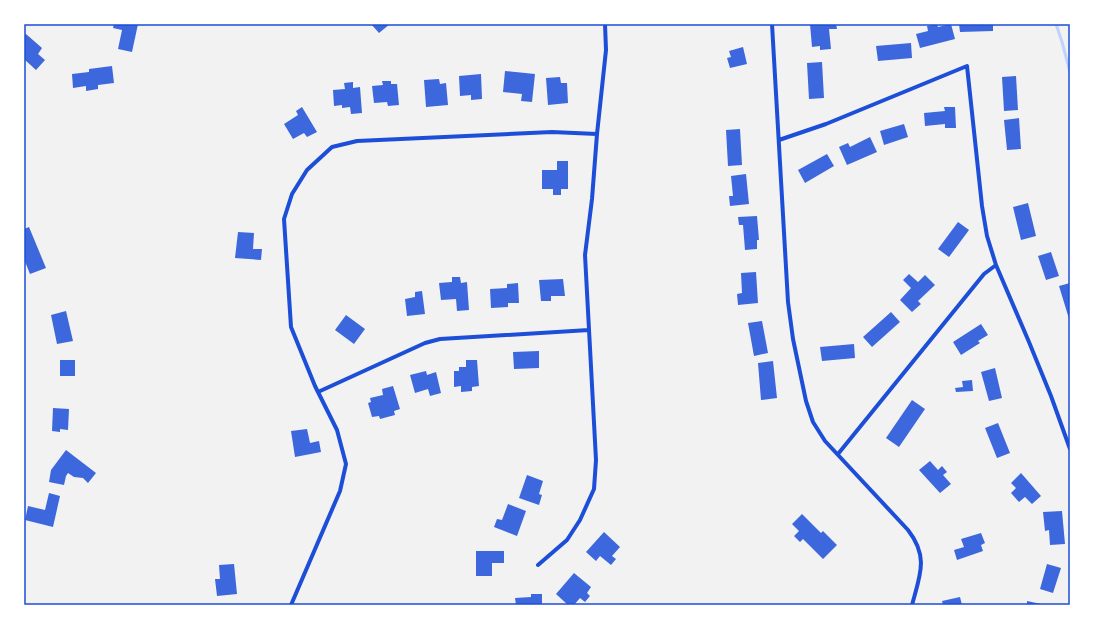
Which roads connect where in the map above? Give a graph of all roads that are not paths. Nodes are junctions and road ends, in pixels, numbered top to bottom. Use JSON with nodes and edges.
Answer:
{"nodes":[{"id":1,"x":605,"y":24,"type":"edge"},
{"id":2,"x":772,"y":24,"type":"edge"},
{"id":3,"x":597,"y":134,"type":"junction"},
{"id":4,"x":779,"y":140,"type":"junction"},
{"id":5,"x":996,"y":264,"type":"junction"},
{"id":6,"x":589,"y":330,"type":"junction"},
{"id":7,"x":318,"y":392,"type":"junction"},
{"id":8,"x":1070,"y":449,"type":"edge"},
{"id":9,"x":838,"y":454,"type":"junction"},
{"id":10,"x":538,"y":565,"type":"dead end"},
{"id":11,"x":291,"y":605,"type":"edge"},
{"id":12,"x":912,"y":605,"type":"edge"}],
"edges":[{"from":1,"to":3,"type":"street"},
{"from":2,"to":4,"type":"street"},
{"from":3,"to":6,"type":"street"},
{"from":3,"to":7,"type":"street"},
{"from":4,"to":5,"type":"street"},
{"from":4,"to":9,"type":"street"},
{"from":5,"to":8,"type":"street"},
{"from":5,"to":9,"type":"street"},
{"from":6,"to":7,"type":"street"},
{"from":6,"to":10,"type":"street"},
{"from":7,"to":11,"type":"street"},
{"from":9,"to":12,"type":"street"}]}
